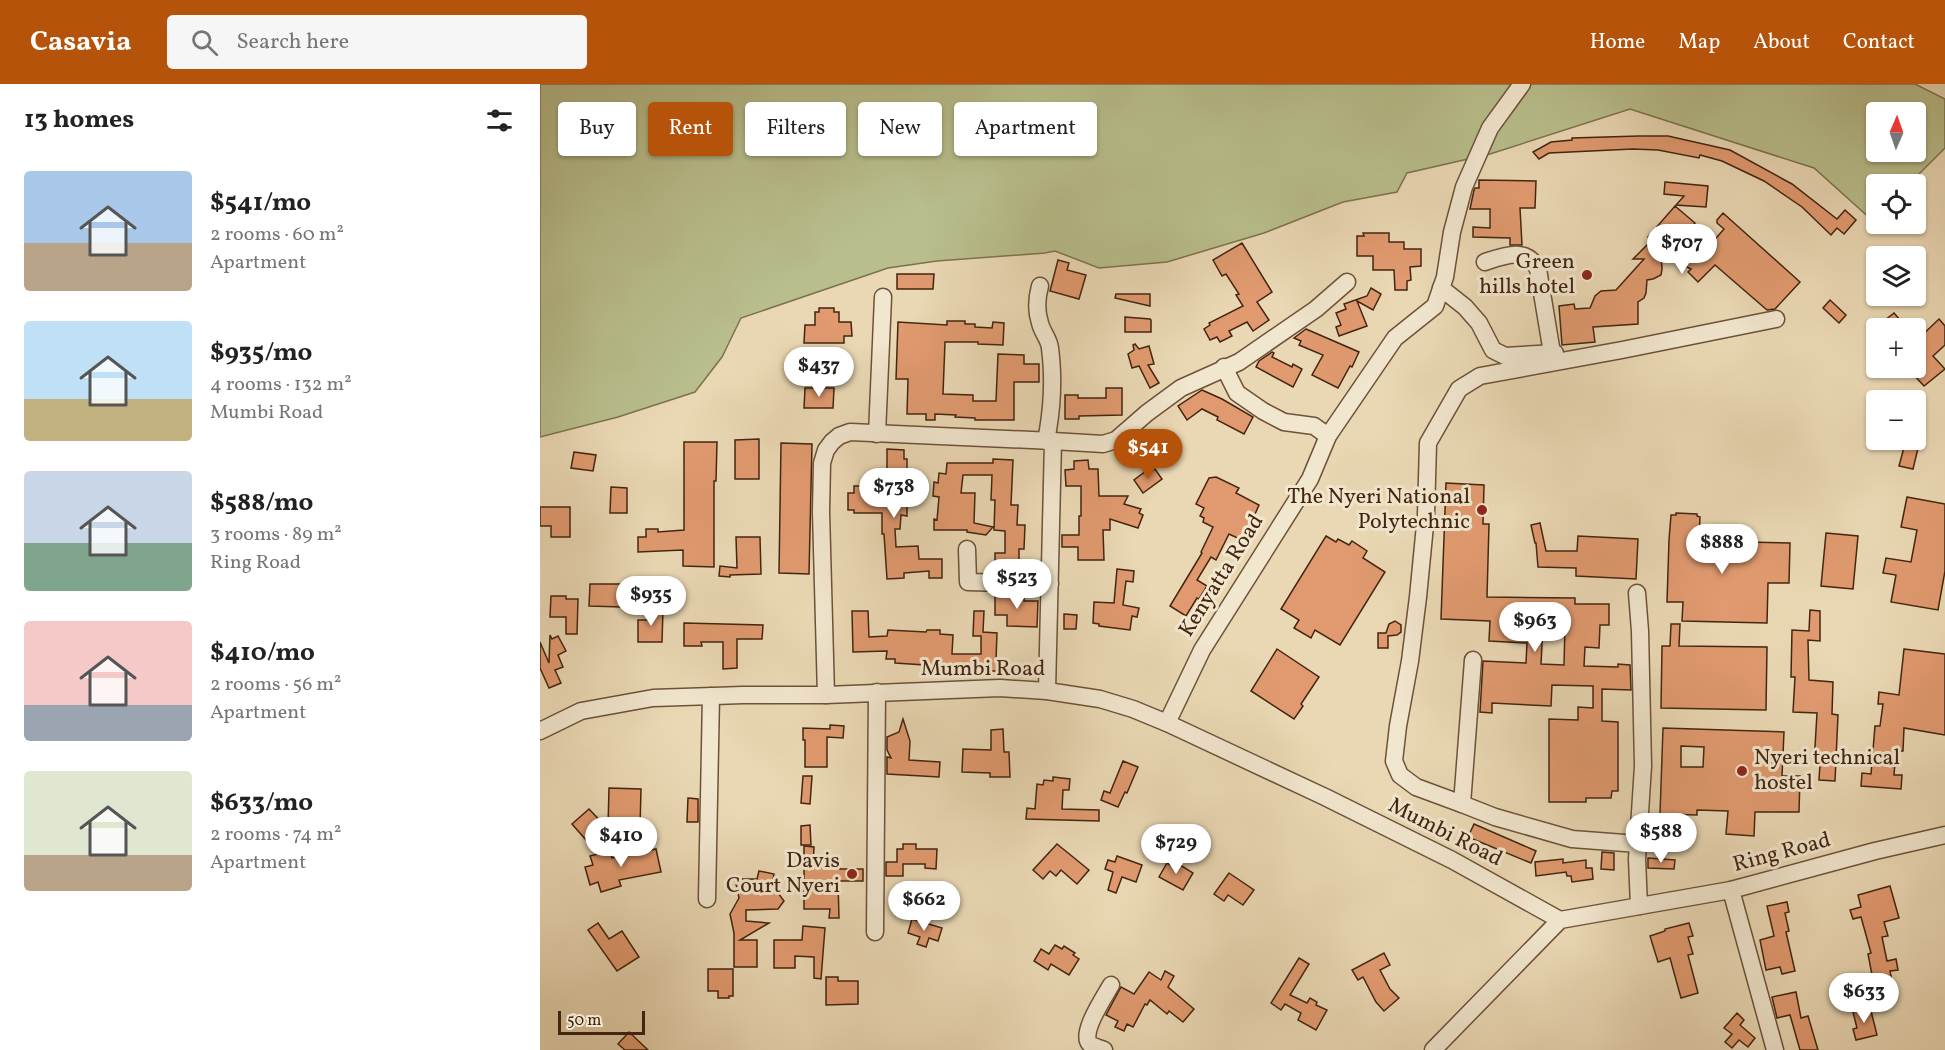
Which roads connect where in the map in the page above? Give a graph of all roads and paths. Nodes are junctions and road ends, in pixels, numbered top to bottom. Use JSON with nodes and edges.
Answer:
{"nodes":[{"id":1,"x":1522,"y":84,"type":"edge"},
{"id":2,"x":1485,"y":262,"type":"dead end"},
{"id":3,"x":1347,"y":282,"type":"dead end"},
{"id":4,"x":1040,"y":286,"type":"dead end"},
{"id":5,"x":1441,"y":288,"type":"junction"},
{"id":6,"x":883,"y":297,"type":"dead end"},
{"id":7,"x":1776,"y":319,"type":"dead end"},
{"id":8,"x":1641,"y":335,"type":"dead end"},
{"id":9,"x":1552,"y":353,"type":"junction"},
{"id":10,"x":1224,"y":367,"type":"junction"},
{"id":11,"x":877,"y":434,"type":"junction"},
{"id":12,"x":1328,"y":436,"type":"junction"},
{"id":13,"x":1050,"y":441,"type":"junction"},
{"id":14,"x":967,"y":549,"type":"dead end"},
{"id":15,"x":1050,"y":584,"type":"junction"},
{"id":16,"x":1638,"y":593,"type":"dead end"},
{"id":17,"x":1473,"y":660,"type":"dead end"},
{"id":18,"x":1047,"y":691,"type":"junction"},
{"id":19,"x":878,"y":692,"type":"junction"},
{"id":20,"x":826,"y":695,"type":"junction"},
{"id":21,"x":711,"y":696,"type":"junction"},
{"id":22,"x":1167,"y":723,"type":"junction"},
{"id":23,"x":540,"y":730,"type":"edge"},
{"id":24,"x":1462,"y":804,"type":"junction"},
{"id":25,"x":1945,"y":835,"type":"edge"},
{"id":26,"x":1638,"y":844,"type":"junction"},
{"id":27,"x":1731,"y":890,"type":"junction"},
{"id":28,"x":707,"y":899,"type":"dead end"},
{"id":29,"x":1639,"y":906,"type":"junction"},
{"id":30,"x":1560,"y":920,"type":"junction"},
{"id":31,"x":875,"y":932,"type":"dead end"},
{"id":32,"x":1111,"y":985,"type":"dead end"},
{"id":33,"x":1104,"y":1050,"type":"edge"},
{"id":34,"x":1433,"y":1050,"type":"edge"},
{"id":35,"x":1775,"y":1050,"type":"edge"}],
"edges":[{"from":1,"to":5,"type":"street","name":"Kenyatta Road"},
{"from":2,"to":9,"type":"street"},
{"from":3,"to":10,"type":"street"},
{"from":4,"to":13,"type":"street"},
{"from":5,"to":9,"type":"street"},
{"from":5,"to":12,"type":"street","name":"Kenyatta Road"},
{"from":6,"to":11,"type":"street"},
{"from":7,"to":24,"type":"street"},
{"from":8,"to":9,"type":"street"},
{"from":10,"to":12,"type":"street"},
{"from":10,"to":13,"type":"street"},
{"from":11,"to":13,"type":"street"},
{"from":11,"to":20,"type":"street"},
{"from":12,"to":22,"type":"street","name":"Kenyatta Road"},
{"from":13,"to":15,"type":"street"},
{"from":14,"to":15,"type":"street"},
{"from":15,"to":18,"type":"street"},
{"from":16,"to":26,"type":"street"},
{"from":17,"to":24,"type":"street"},
{"from":18,"to":19,"type":"street","name":"Mumbi Road"},
{"from":18,"to":22,"type":"street","name":"Mumbi Road"},
{"from":19,"to":20,"type":"street","name":"Mumbi Road"},
{"from":19,"to":31,"type":"street"},
{"from":20,"to":21,"type":"street","name":"Mumbi Road"},
{"from":21,"to":23,"type":"street","name":"Mumbi Road"},
{"from":21,"to":28,"type":"street"},
{"from":22,"to":30,"type":"street","name":"Mumbi Road"},
{"from":24,"to":26,"type":"street"},
{"from":25,"to":27,"type":"street","name":"Ring Road"},
{"from":26,"to":29,"type":"street"},
{"from":27,"to":29,"type":"street","name":"Ring Road"},
{"from":27,"to":35,"type":"street"},
{"from":29,"to":30,"type":"street","name":"Ring Road"},
{"from":30,"to":34,"type":"street"},
{"from":32,"to":33,"type":"street"}]}
